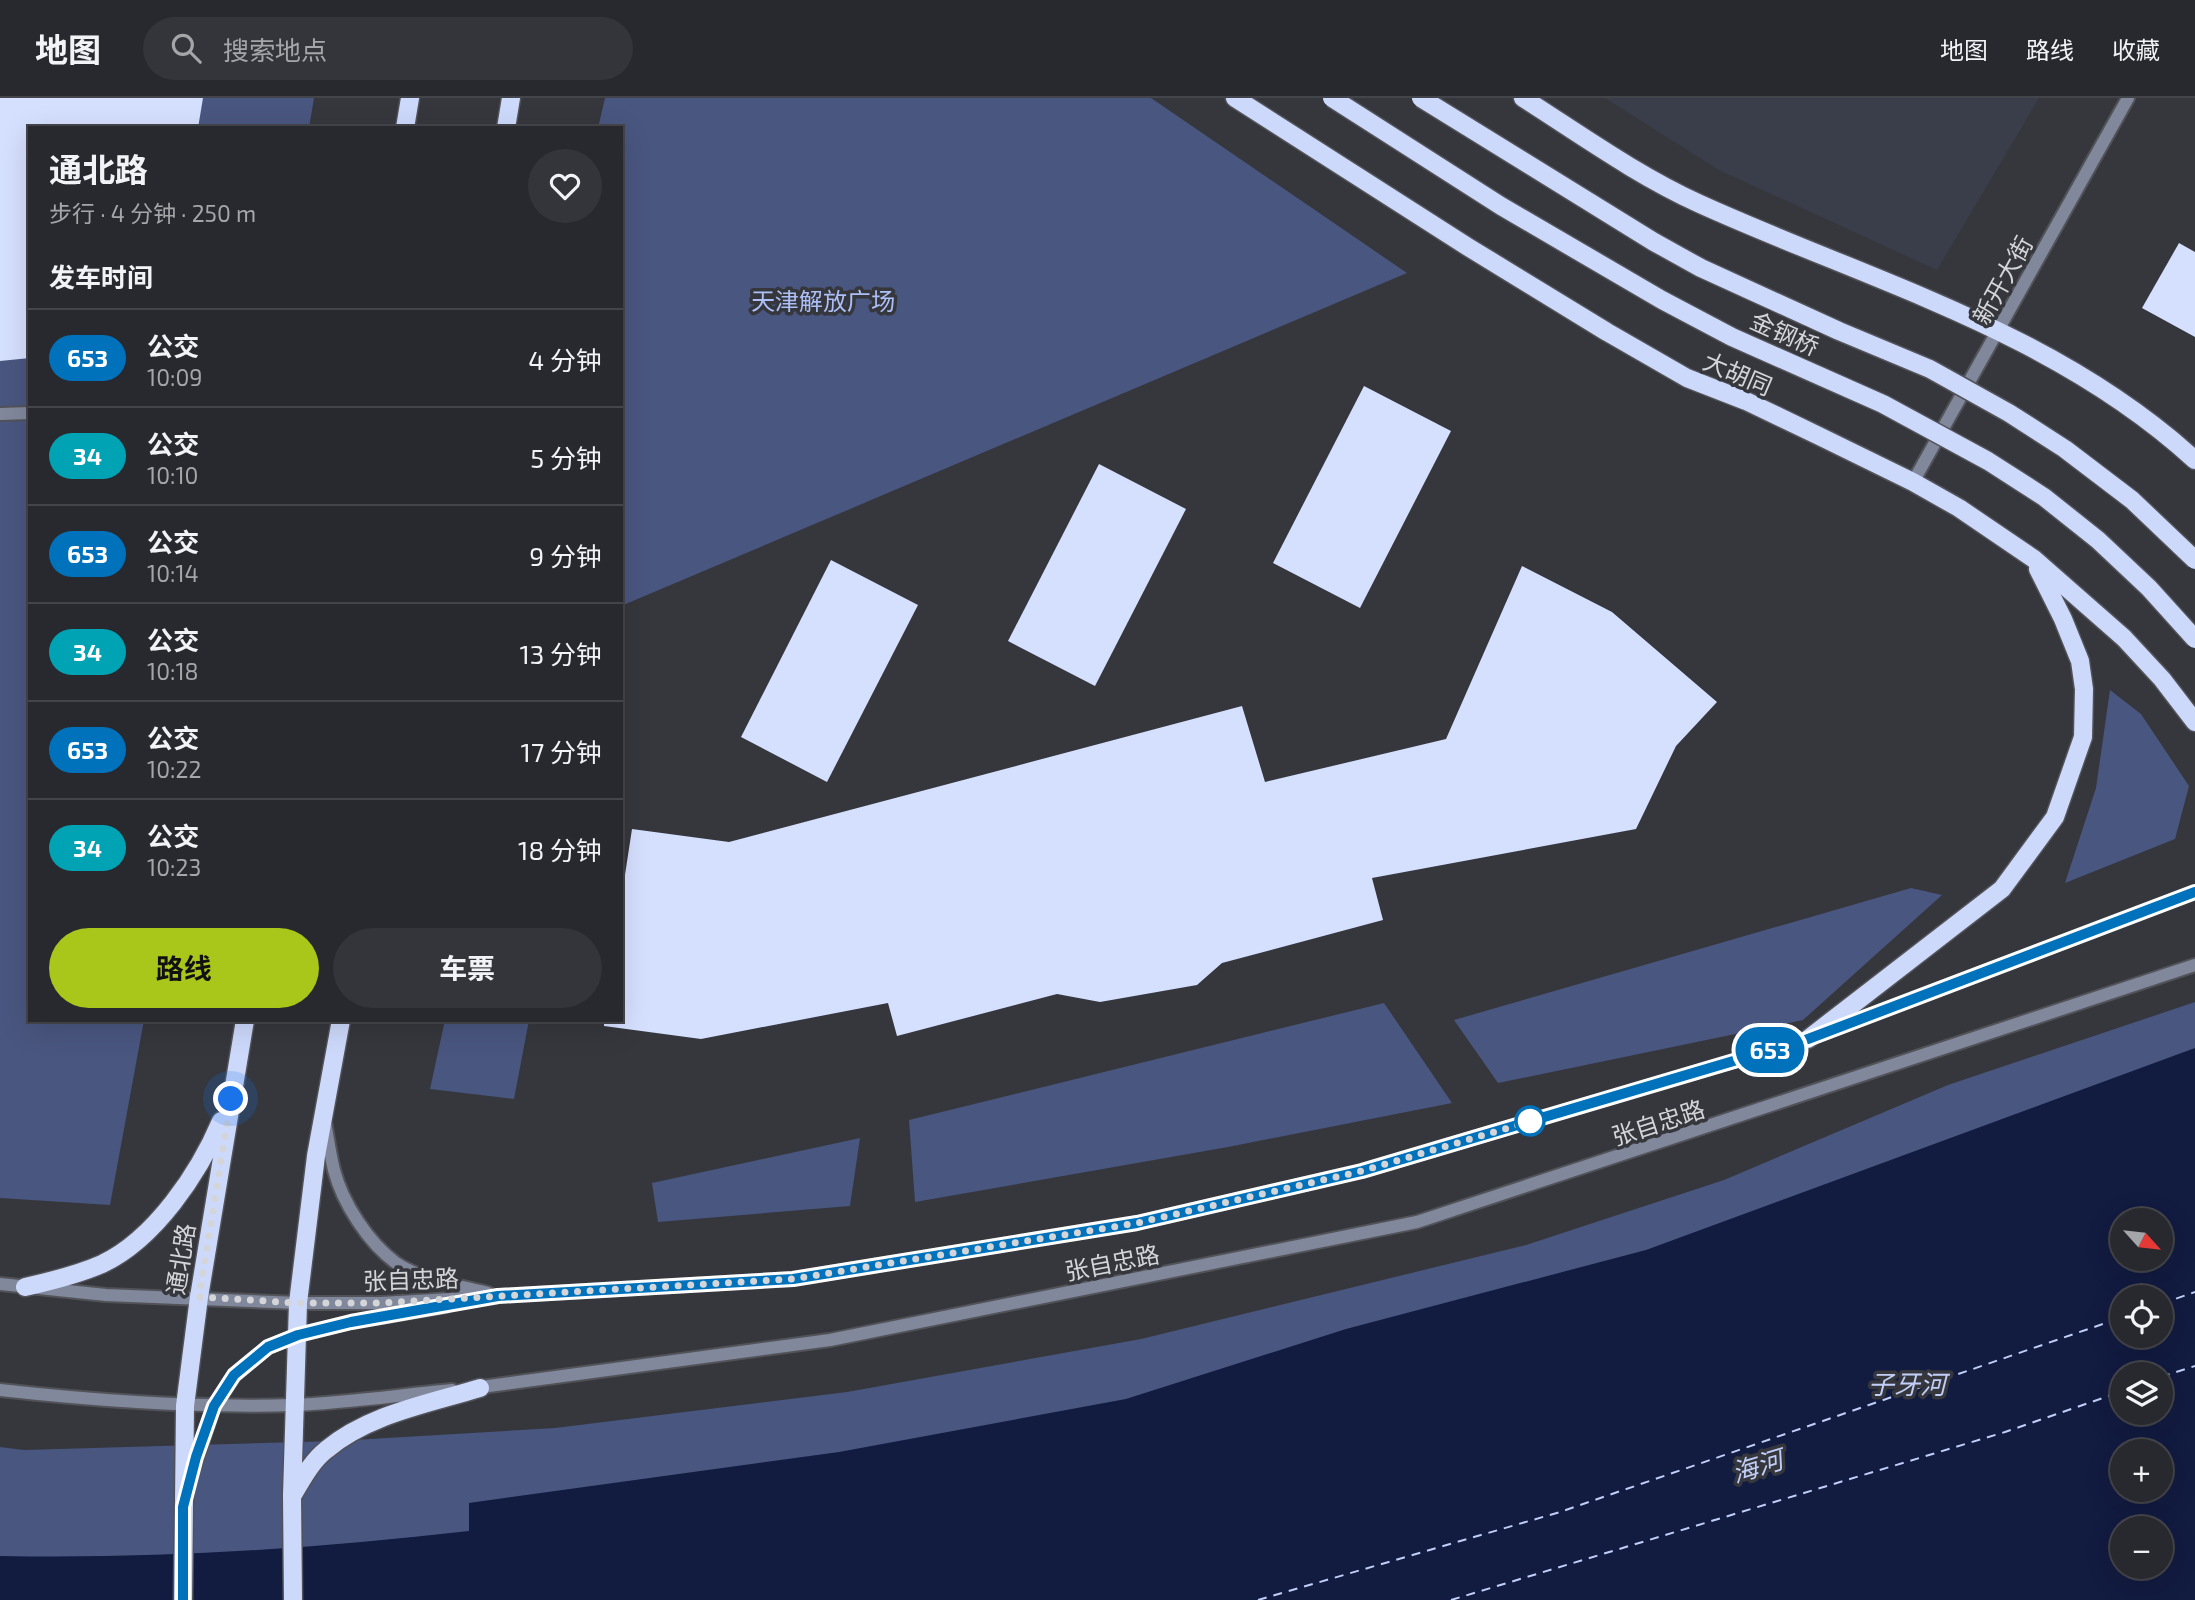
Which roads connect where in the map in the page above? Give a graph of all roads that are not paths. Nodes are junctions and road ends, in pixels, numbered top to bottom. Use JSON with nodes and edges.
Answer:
{"nodes":[{"id":1,"x":410,"y":98,"type":"edge"},
{"id":2,"x":512,"y":98,"type":"edge"},
{"id":3,"x":1235,"y":98,"type":"edge"},
{"id":4,"x":1332,"y":98,"type":"edge"},
{"id":5,"x":1421,"y":98,"type":"edge"},
{"id":6,"x":1523,"y":98,"type":"edge"},
{"id":7,"x":2128,"y":98,"type":"edge"},
{"id":8,"x":405,"y":126,"type":"edge"},
{"id":9,"x":506,"y":126,"type":"edge"},
{"id":10,"x":1998,"y":330,"type":"junction"},
{"id":11,"x":28,"y":413,"type":"edge"},
{"id":12,"x":0,"y":414,"type":"edge"},
{"id":13,"x":2195,"y":460,"type":"edge"},
{"id":14,"x":1913,"y":482,"type":"junction"},
{"id":15,"x":2034,"y":559,"type":"junction"},
{"id":16,"x":2195,"y":560,"type":"edge"},
{"id":17,"x":2195,"y":639,"type":"edge"},
{"id":18,"x":2195,"y":722,"type":"edge"},
{"id":19,"x":2195,"y":892,"type":"edge"},
{"id":20,"x":2195,"y":965,"type":"edge"},
{"id":21,"x":245,"y":1022,"type":"edge"},
{"id":22,"x":341,"y":1022,"type":"edge"},
{"id":23,"x":1808,"y":1039,"type":"junction"},
{"id":24,"x":231,"y":1099,"type":"junction"},
{"id":25,"x":324,"y":1115,"type":"junction"},
{"id":26,"x":0,"y":1284,"type":"edge"},
{"id":27,"x":25,"y":1287,"type":"junction"},
{"id":28,"x":498,"y":1296,"type":"junction"},
{"id":29,"x":199,"y":1297,"type":"junction"},
{"id":30,"x":298,"y":1303,"type":"junction"},
{"id":31,"x":298,"y":1335,"type":"junction"},
{"id":32,"x":480,"y":1388,"type":"junction"},
{"id":33,"x":0,"y":1390,"type":"edge"},
{"id":34,"x":296,"y":1404,"type":"junction"},
{"id":35,"x":185,"y":1406,"type":"junction"},
{"id":36,"x":214,"y":1406,"type":"junction"},
{"id":37,"x":292,"y":1495,"type":"junction"},
{"id":38,"x":183,"y":1507,"type":"junction"},
{"id":39,"x":183,"y":1600,"type":"edge"},
{"id":40,"x":293,"y":1600,"type":"edge"}],
"edges":[{"from":1,"to":8,"type":"main road"},
{"from":2,"to":9,"type":"main road"},
{"from":3,"to":14,"type":"main road","name":"大胡同"},
{"from":4,"to":17,"type":"main road","name":"金钢桥","bridge":true},
{"from":5,"to":16,"type":"main road","name":"金钢桥","bridge":true},
{"from":6,"to":10,"type":"main road"},
{"from":7,"to":10,"type":"street","name":"新开大街"},
{"from":10,"to":13,"type":"main road"},
{"from":10,"to":14,"type":"street","name":"新开大街"},
{"from":11,"to":12,"type":"street"},
{"from":14,"to":15,"type":"main road","name":"大胡同"},
{"from":15,"to":18,"type":"main road","name":"大胡同"},
{"from":15,"to":23,"type":"main road"},
{"from":19,"to":23,"type":"street","name":"张自忠路"},
{"from":20,"to":32,"type":"street","name":"张自忠路"},
{"from":21,"to":24,"type":"main road","name":"通北路"},
{"from":22,"to":25,"type":"main road"},
{"from":23,"to":28,"type":"street","name":"张自忠路"},
{"from":24,"to":27,"type":"main road"},
{"from":24,"to":29,"type":"main road","name":"通北路"},
{"from":25,"to":28,"type":"street"},
{"from":25,"to":30,"type":"main road"},
{"from":26,"to":27,"type":"street","name":"张自忠路"},
{"from":27,"to":29,"type":"street","name":"张自忠路"},
{"from":28,"to":30,"type":"street","name":"张自忠路"},
{"from":28,"to":31,"type":"street"},
{"from":29,"to":30,"type":"street","name":"张自忠路"},
{"from":29,"to":35,"type":"main road","name":"通北路"},
{"from":30,"to":31,"type":"main road"},
{"from":31,"to":34,"type":"main road"},
{"from":31,"to":36,"type":"street"},
{"from":32,"to":34,"type":"street","name":"张自忠路"},
{"from":32,"to":37,"type":"main road"},
{"from":33,"to":35,"type":"street","name":"张自忠路"},
{"from":34,"to":36,"type":"street","name":"张自忠路"},
{"from":34,"to":37,"type":"main road"},
{"from":35,"to":36,"type":"street","name":"张自忠路"},
{"from":35,"to":38,"type":"main road","name":"通北路"},
{"from":36,"to":38,"type":"street"},
{"from":37,"to":40,"type":"main road"},
{"from":38,"to":39,"type":"main road","name":"通北路"}]}
